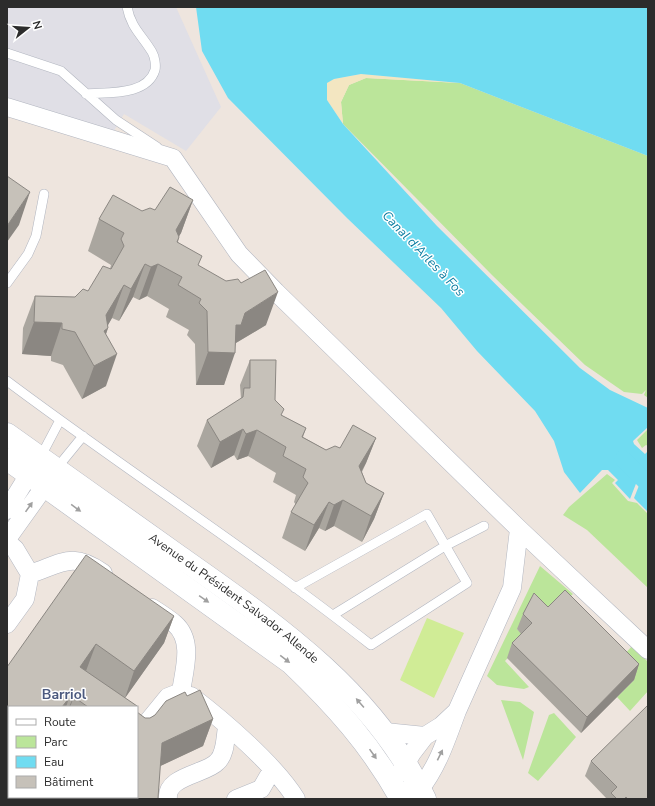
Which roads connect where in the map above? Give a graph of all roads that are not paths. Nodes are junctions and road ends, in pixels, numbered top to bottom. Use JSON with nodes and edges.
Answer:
{"nodes":[{"id":1,"x":127,"y":7,"type":"edge"},
{"id":2,"x":7,"y":52,"type":"edge"},
{"id":3,"x":86,"y":94,"type":"junction"},
{"id":4,"x":7,"y":107,"type":"edge"},
{"id":5,"x":173,"y":158,"type":"junction"},
{"id":6,"x":44,"y":194,"type":"dead end"},
{"id":7,"x":7,"y":283,"type":"edge"},
{"id":8,"x":7,"y":381,"type":"edge"},
{"id":9,"x":60,"y":420,"type":"junction"},
{"id":10,"x":7,"y":434,"type":"edge"},
{"id":11,"x":83,"y":436,"type":"junction"},
{"id":12,"x":7,"y":459,"type":"edge"},
{"id":13,"x":42,"y":472,"type":"junction"},
{"id":14,"x":7,"y":510,"type":"edge"},
{"id":15,"x":484,"y":526,"type":"dead end"},
{"id":16,"x":519,"y":529,"type":"junction"},
{"id":17,"x":7,"y":540,"type":"edge"},
{"id":18,"x":445,"y":546,"type":"junction"},
{"id":19,"x":30,"y":574,"type":"junction"},
{"id":20,"x":119,"y":584,"type":"edge"},
{"id":21,"x":295,"y":588,"type":"junction"},
{"id":22,"x":138,"y":597,"type":"edge"},
{"id":23,"x":333,"y":615,"type":"junction"},
{"id":24,"x":7,"y":624,"type":"edge"},
{"id":25,"x":648,"y":650,"type":"edge"},
{"id":26,"x":181,"y":692,"type":"junction"},
{"id":27,"x":457,"y":711,"type":"junction"},
{"id":28,"x":227,"y":727,"type":"junction"},
{"id":29,"x":385,"y":732,"type":"junction"},
{"id":30,"x":138,"y":734,"type":"edge"},
{"id":31,"x":425,"y":736,"type":"junction"},
{"id":32,"x":405,"y":763,"type":"junction"},
{"id":33,"x":272,"y":770,"type":"junction"},
{"id":34,"x":397,"y":792,"type":"edge"},
{"id":35,"x":422,"y":794,"type":"edge"},
{"id":36,"x":168,"y":799,"type":"edge"},
{"id":37,"x":236,"y":799,"type":"edge"},
{"id":38,"x":296,"y":799,"type":"edge"}],
"edges":[{"from":1,"to":3,"type":"lane"},
{"from":2,"to":3,"type":"lane"},
{"from":3,"to":5,"type":"lane"},
{"from":4,"to":5,"type":"street"},
{"from":5,"to":16,"type":"street"},
{"from":6,"to":7,"type":"lane"},
{"from":8,"to":9,"type":"lane"},
{"from":9,"to":11,"type":"lane"},
{"from":9,"to":13,"type":"lane"},
{"from":10,"to":13,"type":"street","name":"Avenue du Président Salvador Allende"},
{"from":11,"to":13,"type":"lane"},
{"from":11,"to":21,"type":"lane"},
{"from":12,"to":13,"type":"street"},
{"from":13,"to":14,"type":"street"},
{"from":17,"to":13,"type":"street","one_way":true},
{"from":29,"to":13,"type":"street","name":"Avenue du Président Salvador Allende","one_way":true},
{"from":13,"to":34,"type":"street","one_way":true},
{"from":15,"to":18,"type":"lane"},
{"from":16,"to":25,"type":"street"},
{"from":16,"to":27,"type":"street"},
{"from":17,"to":19,"type":"street"},
{"from":18,"to":21,"type":"lane"},
{"from":18,"to":23,"type":"lane"},
{"from":18,"to":23,"type":"lane"},
{"from":19,"to":20,"type":"street"},
{"from":19,"to":24,"type":"street"},
{"from":21,"to":23,"type":"lane"},
{"from":22,"to":26,"type":"street"},
{"from":26,"to":28,"type":"street"},
{"from":26,"to":30,"type":"street"},
{"from":27,"to":31,"type":"street"},
{"from":35,"to":27,"type":"street","one_way":true},
{"from":28,"to":33,"type":"street"},
{"from":28,"to":36,"type":"street"},
{"from":29,"to":31,"type":"street"},
{"from":29,"to":32,"type":"street","name":"Avenue du Président Salvador Allende"},
{"from":31,"to":32,"type":"street"},
{"from":32,"to":34,"type":"street"},
{"from":32,"to":35,"type":"street","name":"Avenue du Président Salvador Allende"},
{"from":33,"to":37,"type":"street"},
{"from":33,"to":38,"type":"street"},
{"from":34,"to":35,"type":"street"}]}
